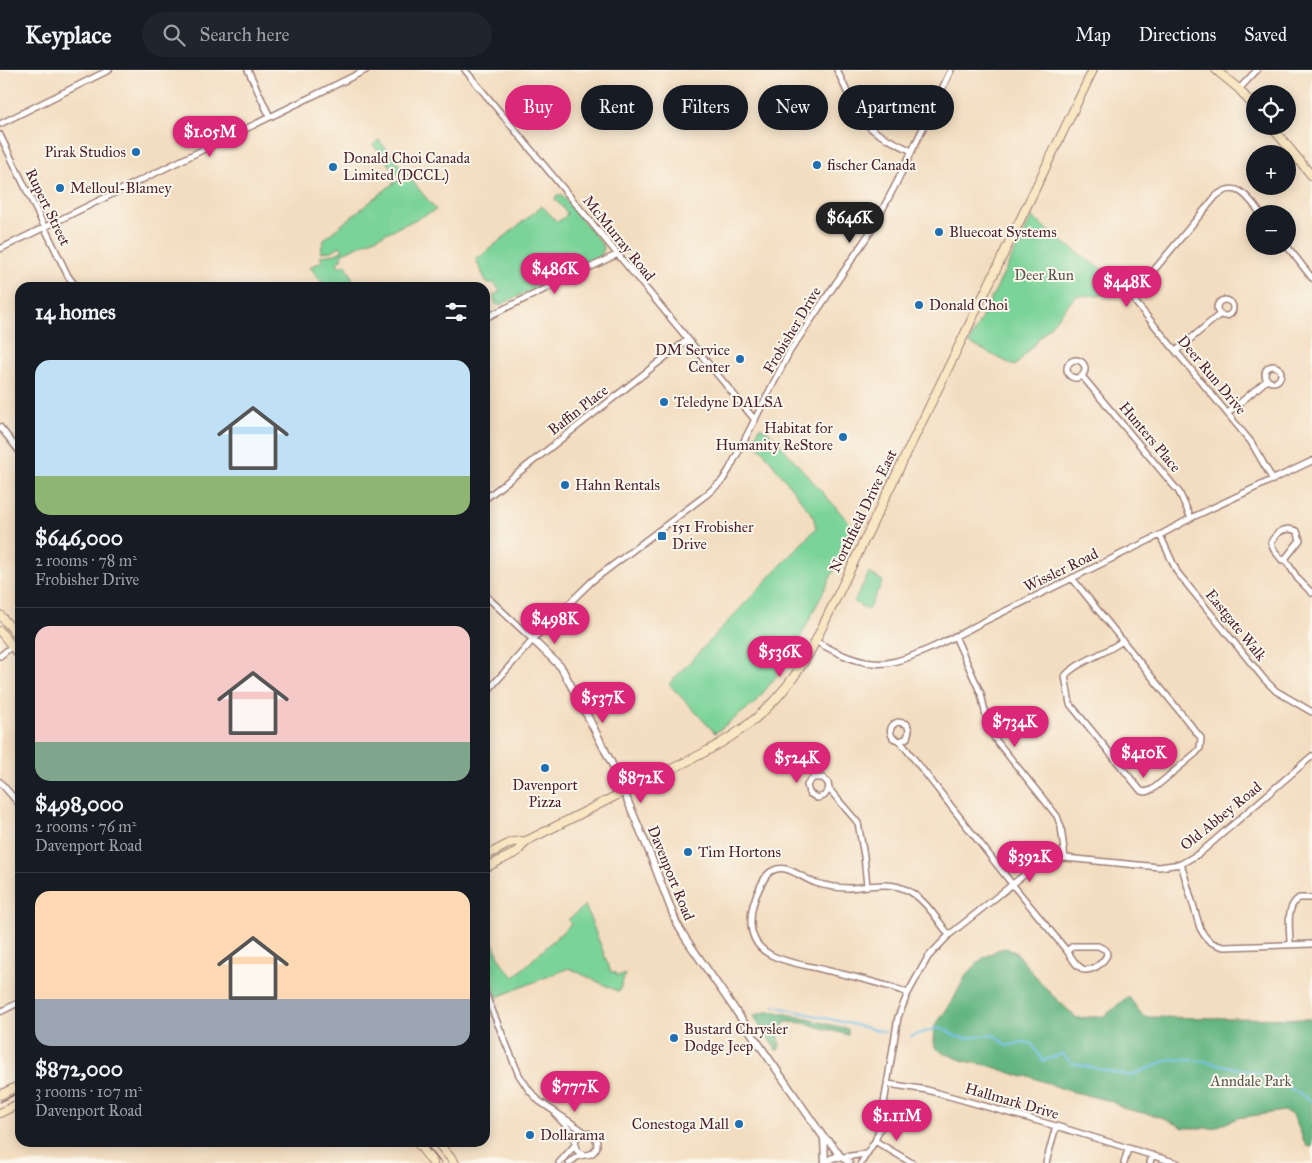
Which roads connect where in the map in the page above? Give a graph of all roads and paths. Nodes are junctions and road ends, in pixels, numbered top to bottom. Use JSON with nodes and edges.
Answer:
{"nodes":[{"id":1,"x":109,"y":70,"type":"edge"},
{"id":2,"x":248,"y":70,"type":"edge"},
{"id":3,"x":366,"y":70,"type":"edge"},
{"id":4,"x":465,"y":70,"type":"edge"},
{"id":5,"x":837,"y":70,"type":"edge"},
{"id":6,"x":951,"y":70,"type":"edge"},
{"id":7,"x":1093,"y":70,"type":"edge"},
{"id":8,"x":1216,"y":70,"type":"edge"},
{"id":9,"x":1257,"y":70,"type":"edge"},
{"id":10,"x":1239,"y":89,"type":"junction"},
{"id":11,"x":1246,"y":97,"type":"edge"},
{"id":12,"x":270,"y":117,"type":"junction"},
{"id":13,"x":0,"y":124,"type":"edge"},
{"id":14,"x":0,"y":135,"type":"edge"},
{"id":15,"x":1278,"y":135,"type":"edge"},
{"id":16,"x":910,"y":151,"type":"junction"},
{"id":17,"x":1312,"y":176,"type":"edge"},
{"id":18,"x":1253,"y":205,"type":"edge"},
{"id":19,"x":45,"y":228,"type":"junction"},
{"id":20,"x":0,"y":249,"type":"edge"},
{"id":21,"x":616,"y":254,"type":"junction"},
{"id":22,"x":1294,"y":255,"type":"edge"},
{"id":23,"x":1312,"y":278,"type":"edge"},
{"id":24,"x":72,"y":282,"type":"edge"},
{"id":25,"x":1219,"y":315,"type":"dead end"},
{"id":26,"x":490,"y":316,"type":"edge"},
{"id":27,"x":687,"y":340,"type":"junction"},
{"id":28,"x":1176,"y":351,"type":"junction"},
{"id":29,"x":1082,"y":376,"type":"dead end"},
{"id":30,"x":1267,"y":380,"type":"dead end"},
{"id":31,"x":1228,"y":413,"type":"junction"},
{"id":32,"x":755,"y":420,"type":"junction"},
{"id":33,"x":0,"y":427,"type":"edge"},
{"id":34,"x":15,"y":446,"type":"edge"},
{"id":35,"x":1312,"y":461,"type":"edge"},
{"id":36,"x":1272,"y":480,"type":"junction"},
{"id":37,"x":490,"y":495,"type":"edge"},
{"id":38,"x":1191,"y":518,"type":"junction"},
{"id":39,"x":1160,"y":536,"type":"junction"},
{"id":40,"x":1285,"y":559,"type":"junction"},
{"id":41,"x":1072,"y":578,"type":"junction"},
{"id":42,"x":1312,"y":593,"type":"edge"},
{"id":43,"x":490,"y":600,"type":"edge"},
{"id":44,"x":0,"y":614,"type":"edge"},
{"id":45,"x":0,"y":631,"type":"edge"},
{"id":46,"x":15,"y":633,"type":"edge"},
{"id":47,"x":955,"y":636,"type":"junction"},
{"id":48,"x":533,"y":640,"type":"junction"},
{"id":49,"x":815,"y":641,"type":"junction"},
{"id":50,"x":1122,"y":641,"type":"junction"},
{"id":51,"x":15,"y":643,"type":"edge"},
{"id":52,"x":12,"y":646,"type":"junction"},
{"id":53,"x":15,"y":650,"type":"edge"},
{"id":54,"x":0,"y":656,"type":"edge"},
{"id":55,"x":490,"y":688,"type":"edge"},
{"id":56,"x":1312,"y":712,"type":"edge"},
{"id":57,"x":900,"y":741,"type":"dead end"},
{"id":58,"x":1312,"y":756,"type":"edge"},
{"id":59,"x":0,"y":782,"type":"edge"},
{"id":60,"x":829,"y":788,"type":"junction"},
{"id":61,"x":624,"y":792,"type":"junction"},
{"id":62,"x":15,"y":799,"type":"edge"},
{"id":63,"x":526,"y":841,"type":"junction"},
{"id":64,"x":490,"y":853,"type":"edge"},
{"id":65,"x":1065,"y":858,"type":"junction"},
{"id":66,"x":1181,"y":864,"type":"junction"},
{"id":67,"x":490,"y":866,"type":"edge"},
{"id":68,"x":1012,"y":884,"type":"junction"},
{"id":69,"x":867,"y":886,"type":"junction"},
{"id":70,"x":1312,"y":898,"type":"edge"},
{"id":71,"x":949,"y":936,"type":"junction"},
{"id":72,"x":1290,"y":943,"type":"junction"},
{"id":73,"x":1312,"y":944,"type":"edge"},
{"id":74,"x":1067,"y":951,"type":"junction"},
{"id":75,"x":908,"y":993,"type":"junction"},
{"id":76,"x":15,"y":1004,"type":"edge"},
{"id":77,"x":490,"y":1006,"type":"edge"},
{"id":78,"x":0,"y":1012,"type":"edge"},
{"id":79,"x":888,"y":1084,"type":"junction"},
{"id":80,"x":15,"y":1088,"type":"edge"},
{"id":81,"x":0,"y":1095,"type":"edge"},
{"id":82,"x":15,"y":1106,"type":"edge"},
{"id":83,"x":0,"y":1113,"type":"edge"},
{"id":84,"x":554,"y":1113,"type":"junction"},
{"id":85,"x":1056,"y":1126,"type":"junction"},
{"id":86,"x":586,"y":1133,"type":"junction"},
{"id":87,"x":824,"y":1138,"type":"junction"},
{"id":88,"x":875,"y":1141,"type":"junction"},
{"id":89,"x":575,"y":1144,"type":"junction"},
{"id":90,"x":421,"y":1147,"type":"edge"},
{"id":91,"x":441,"y":1147,"type":"edge"},
{"id":92,"x":1128,"y":1149,"type":"junction"},
{"id":93,"x":866,"y":1154,"type":"junction"},
{"id":94,"x":585,"y":1155,"type":"junction"},
{"id":95,"x":1152,"y":1155,"type":"junction"},
{"id":96,"x":842,"y":1157,"type":"junction"},
{"id":97,"x":911,"y":1162,"type":"edge"},
{"id":98,"x":434,"y":1163,"type":"edge"},
{"id":99,"x":455,"y":1163,"type":"edge"},
{"id":100,"x":559,"y":1163,"type":"edge"},
{"id":101,"x":569,"y":1163,"type":"edge"},
{"id":102,"x":826,"y":1163,"type":"edge"},
{"id":103,"x":849,"y":1163,"type":"edge"},
{"id":104,"x":862,"y":1163,"type":"edge"},
{"id":105,"x":1046,"y":1163,"type":"edge"},
{"id":106,"x":1124,"y":1163,"type":"edge"},
{"id":107,"x":1150,"y":1163,"type":"edge"},
{"id":108,"x":1177,"y":1163,"type":"edge"}],
"edges":[{"from":1,"to":13,"type":"street"},
{"from":2,"to":12,"type":"street"},
{"from":3,"to":12,"type":"street"},
{"from":4,"to":21,"type":"street","name":"McMurray Road"},
{"from":5,"to":16,"type":"street"},
{"from":6,"to":16,"type":"street","name":"Frobisher Drive"},
{"from":7,"to":49,"type":"main road","name":"Northfield Drive East"},
{"from":8,"to":10,"type":"main road"},
{"from":9,"to":10,"type":"street"},
{"from":10,"to":11,"type":"main road"},
{"from":12,"to":19,"type":"street"},
{"from":14,"to":19,"type":"street","name":"Rupert Street"},
{"from":15,"to":17,"type":"main road"},
{"from":16,"to":32,"type":"street","name":"Frobisher Drive"},
{"from":18,"to":28,"type":"street","name":"Deer Run Drive"},
{"from":19,"to":20,"type":"street"},
{"from":19,"to":24,"type":"street","name":"Rupert Street"},
{"from":21,"to":26,"type":"street"},
{"from":21,"to":27,"type":"street","name":"McMurray Road"},
{"from":22,"to":23,"type":"street"},
{"from":25,"to":28,"type":"street"},
{"from":27,"to":32,"type":"street","name":"McMurray Road"},
{"from":27,"to":37,"type":"street","name":"Baffin Place"},
{"from":28,"to":31,"type":"street","name":"Deer Run Drive"},
{"from":29,"to":38,"type":"street","name":"Hunters Place"},
{"from":30,"to":31,"type":"street"},
{"from":31,"to":36,"type":"street","name":"Deer Run Drive"},
{"from":32,"to":48,"type":"street","name":"Frobisher Drive"},
{"from":33,"to":34,"type":"street"},
{"from":35,"to":36,"type":"street","name":"Wissler Road"},
{"from":36,"to":38,"type":"street","name":"Wissler Road"},
{"from":38,"to":39,"type":"street","name":"Wissler Road"},
{"from":39,"to":41,"type":"street","name":"Wissler Road"},
{"from":39,"to":56,"type":"street","name":"Eastgate Walk"},
{"from":40,"to":40,"type":"street"},
{"from":40,"to":42,"type":"street"},
{"from":41,"to":47,"type":"street","name":"Wissler Road"},
{"from":41,"to":50,"type":"street"},
{"from":43,"to":48,"type":"street","name":"Davenport Road"},
{"from":44,"to":46,"type":"main road"},
{"from":45,"to":52,"type":"main road"},
{"from":47,"to":49,"type":"street","name":"Wissler Road"},
{"from":47,"to":65,"type":"street"},
{"from":48,"to":55,"type":"street","name":"Frobisher Drive"},
{"from":48,"to":61,"type":"street","name":"Davenport Road"},
{"from":49,"to":61,"type":"main road","name":"Northfield Drive East"},
{"from":50,"to":50,"type":"street"},
{"from":51,"to":52,"type":"street"},
{"from":52,"to":53,"type":"main road"},
{"from":52,"to":54,"type":"street"},
{"from":57,"to":68,"type":"street"},
{"from":58,"to":66,"type":"street","name":"Old Abbey Road"},
{"from":59,"to":62,"type":"street"},
{"from":60,"to":60,"type":"street"},
{"from":60,"to":69,"type":"street"},
{"from":61,"to":63,"type":"main road","name":"Northfield Drive East"},
{"from":61,"to":87,"type":"street","name":"Davenport Road"},
{"from":63,"to":64,"type":"main road","name":"Northfield Drive East"},
{"from":63,"to":67,"type":"main road","name":"Northfield Drive East"},
{"from":65,"to":66,"type":"street","name":"Old Abbey Road"},
{"from":65,"to":68,"type":"street","name":"Old Abbey Road"},
{"from":66,"to":72,"type":"street"},
{"from":68,"to":71,"type":"street","name":"Old Abbey Road"},
{"from":68,"to":74,"type":"street"},
{"from":69,"to":71,"type":"street"},
{"from":69,"to":75,"type":"street"},
{"from":70,"to":72,"type":"street"},
{"from":71,"to":75,"type":"street","name":"Old Abbey Road"},
{"from":72,"to":73,"type":"street"},
{"from":74,"to":74,"type":"street"},
{"from":75,"to":79,"type":"street","name":"Old Abbey Road"},
{"from":76,"to":78,"type":"street"},
{"from":77,"to":84,"type":"street"},
{"from":79,"to":85,"type":"street","name":"Hallmark Drive"},
{"from":79,"to":88,"type":"street","name":"Old Abbey Road"},
{"from":80,"to":81,"type":"main road"},
{"from":82,"to":83,"type":"main road"},
{"from":84,"to":86,"type":"street"},
{"from":84,"to":89,"type":"street"},
{"from":85,"to":92,"type":"street","name":"Hallmark Drive"},
{"from":85,"to":105,"type":"street"},
{"from":86,"to":89,"type":"street"},
{"from":86,"to":94,"type":"street"},
{"from":87,"to":96,"type":"street","name":"Davenport Road"},
{"from":87,"to":102,"type":"street"},
{"from":88,"to":93,"type":"street","name":"Old Abbey Road"},
{"from":88,"to":97,"type":"street"},
{"from":89,"to":94,"type":"street"},
{"from":89,"to":100,"type":"street"},
{"from":90,"to":98,"type":"main road"},
{"from":91,"to":99,"type":"main road"},
{"from":92,"to":95,"type":"street","name":"Hallmark Drive"},
{"from":92,"to":106,"type":"street"},
{"from":93,"to":96,"type":"street"},
{"from":93,"to":104,"type":"street","name":"Old Abbey Road"},
{"from":94,"to":101,"type":"street"},
{"from":95,"to":107,"type":"street"},
{"from":95,"to":108,"type":"street","name":"Hallmark Drive"},
{"from":96,"to":102,"type":"street"},
{"from":96,"to":103,"type":"street","name":"Davenport Road"}]}
